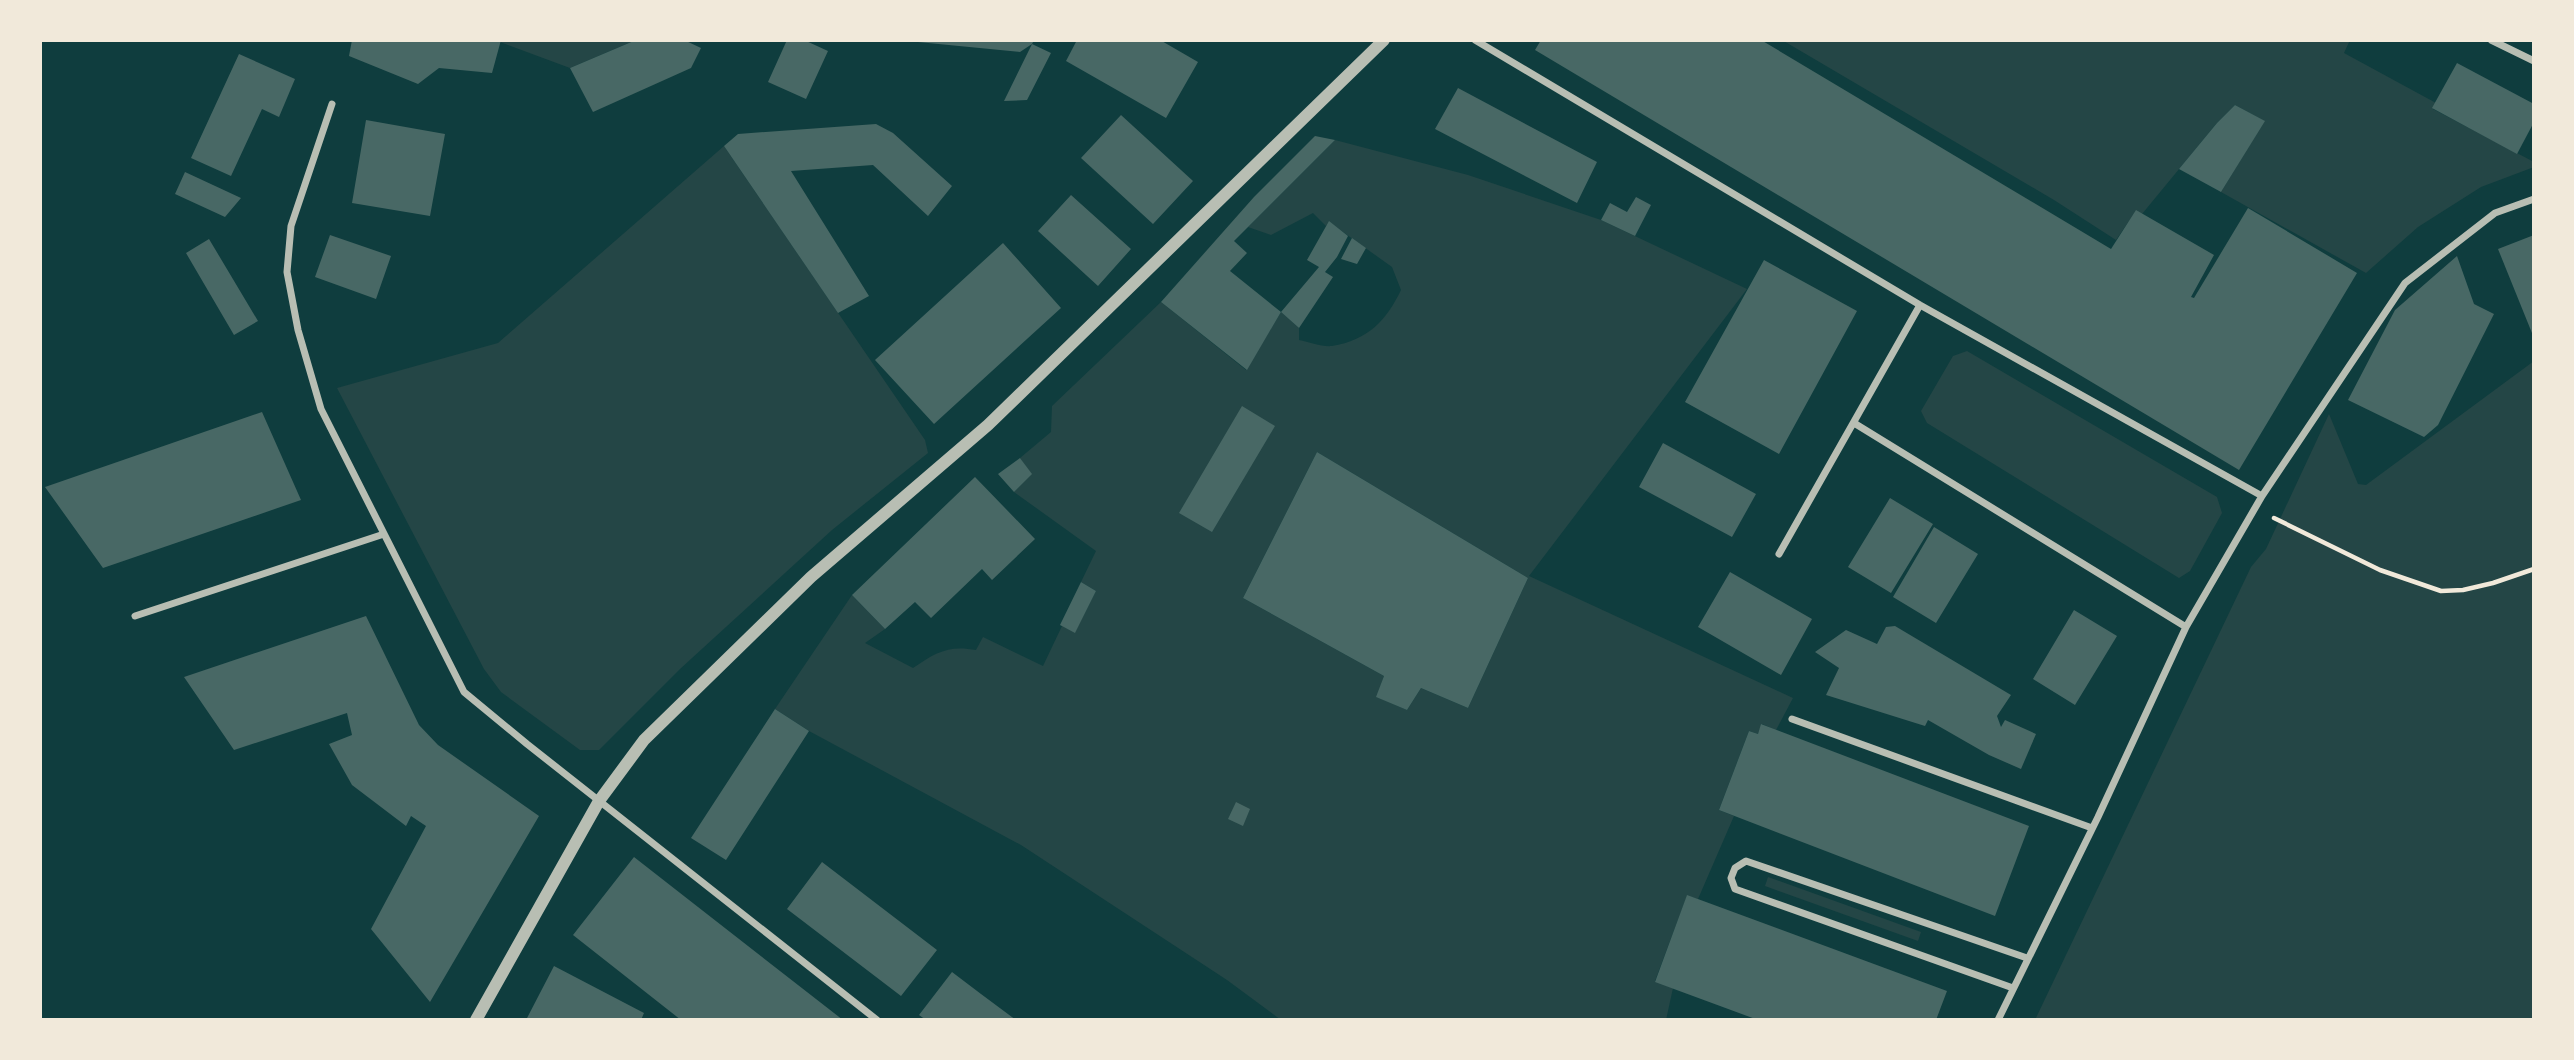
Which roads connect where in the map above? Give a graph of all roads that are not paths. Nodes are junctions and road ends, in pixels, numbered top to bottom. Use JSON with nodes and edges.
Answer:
{"nodes":[{"id":1,"x":1384,"y":40,"type":"edge"},
{"id":2,"x":1475,"y":40,"type":"edge"},
{"id":3,"x":2491,"y":40,"type":"edge"},
{"id":4,"x":2534,"y":61,"type":"edge"},
{"id":5,"x":332,"y":104,"type":"dead end"},
{"id":6,"x":2534,"y":199,"type":"edge"},
{"id":7,"x":1920,"y":305,"type":"junction"},
{"id":8,"x":1854,"y":423,"type":"junction"},
{"id":9,"x":2262,"y":496,"type":"junction"},
{"id":10,"x":384,"y":534,"type":"junction"},
{"id":11,"x":1779,"y":554,"type":"dead end"},
{"id":12,"x":135,"y":616,"type":"dead end"},
{"id":13,"x":2186,"y":627,"type":"junction"},
{"id":14,"x":1792,"y":719,"type":"dead end"},
{"id":15,"x":599,"y":801,"type":"junction"},
{"id":16,"x":2092,"y":828,"type":"junction"},
{"id":17,"x":2027,"y":958,"type":"junction"},
{"id":18,"x":2013,"y":988,"type":"junction"},
{"id":19,"x":476,"y":1020,"type":"edge"},
{"id":20,"x":877,"y":1020,"type":"edge"},
{"id":21,"x":1998,"y":1020,"type":"edge"}],
"edges":[{"from":1,"to":15,"type":"street"},
{"from":2,"to":7,"type":"street"},
{"from":3,"to":4,"type":"street"},
{"from":5,"to":10,"type":"street"},
{"from":6,"to":9,"type":"street"},
{"from":7,"to":8,"type":"street"},
{"from":7,"to":9,"type":"street"},
{"from":8,"to":11,"type":"street"},
{"from":8,"to":13,"type":"street"},
{"from":9,"to":13,"type":"street"},
{"from":10,"to":12,"type":"street"},
{"from":10,"to":15,"type":"street"},
{"from":13,"to":16,"type":"street"},
{"from":14,"to":16,"type":"street"},
{"from":15,"to":19,"type":"street"},
{"from":15,"to":20,"type":"street"},
{"from":16,"to":17,"type":"street"},
{"from":17,"to":18,"type":"street"},
{"from":17,"to":18,"type":"street"},
{"from":18,"to":21,"type":"street"}]}
